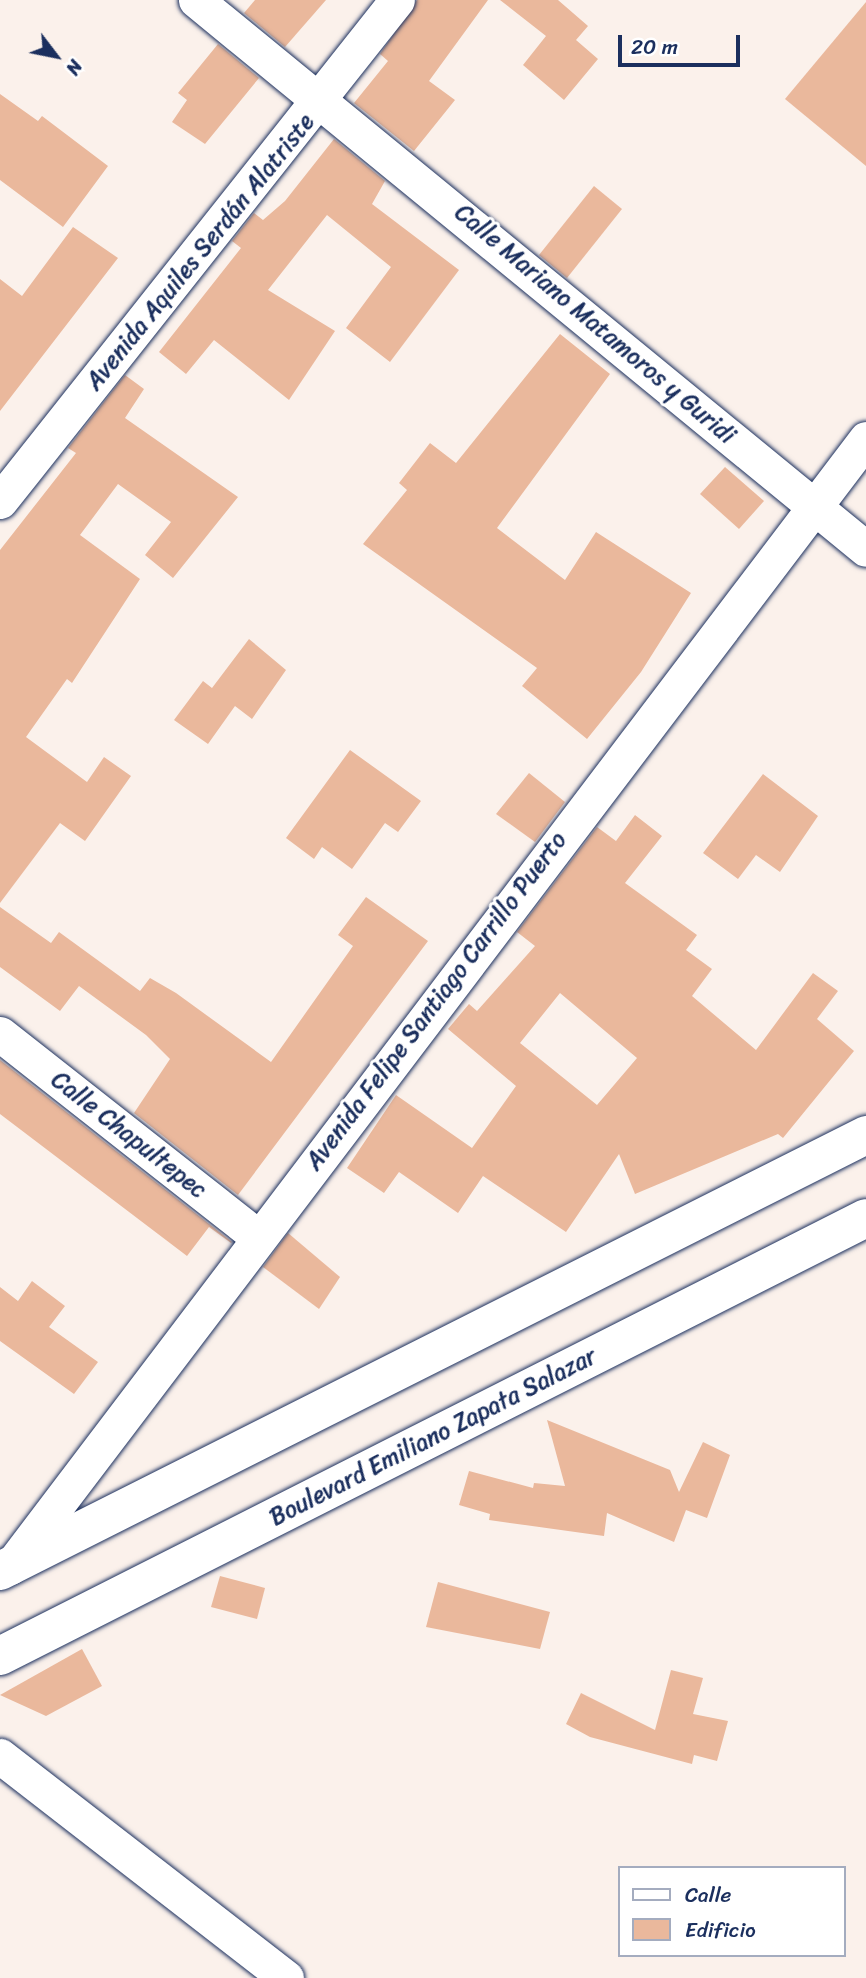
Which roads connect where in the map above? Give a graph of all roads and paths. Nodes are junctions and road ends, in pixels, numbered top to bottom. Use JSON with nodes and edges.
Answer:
{"nodes":[{"id":1,"x":196,"y":0,"type":"edge"},
{"id":2,"x":397,"y":0,"type":"edge"},
{"id":3,"x":323,"y":98,"type":"junction"},
{"id":4,"x":866,"y":439,"type":"edge"},
{"id":5,"x":0,"y":501,"type":"edge"},
{"id":6,"x":814,"y":506,"type":"junction"},
{"id":7,"x":866,"y":549,"type":"edge"},
{"id":8,"x":0,"y":1034,"type":"edge"},
{"id":9,"x":866,"y":1135,"type":"edge"},
{"id":10,"x":866,"y":1218,"type":"edge"},
{"id":11,"x":257,"y":1236,"type":"junction"},
{"id":12,"x":5,"y":1569,"type":"edge"},
{"id":13,"x":0,"y":1656,"type":"edge"},
{"id":14,"x":0,"y":1756,"type":"edge"},
{"id":15,"x":285,"y":1978,"type":"edge"}],
"edges":[{"from":1,"to":3,"type":"street","name":"Calle Mariano Matamoros y Guridi"},
{"from":2,"to":3,"type":"street","name":"Avenida Aquiles Serdán Alatriste"},
{"from":3,"to":5,"type":"street","name":"Avenida Aquiles Serdán Alatriste"},
{"from":3,"to":6,"type":"street","name":"Calle Mariano Matamoros y Guridi"},
{"from":4,"to":6,"type":"street","name":"Avenida Felipe Santiago Carrillo Puerto"},
{"from":6,"to":7,"type":"street","name":"Calle Mariano Matamoros y Guridi"},
{"from":6,"to":11,"type":"street","name":"Avenida Felipe Santiago Carrillo Puerto"},
{"from":8,"to":11,"type":"street","name":"Calle Chapultepec"},
{"from":9,"to":12,"type":"main road"},
{"from":10,"to":13,"type":"main road","name":"Boulevard Emiliano Zapata Salazar"},
{"from":11,"to":12,"type":"street","name":"Avenida Felipe Santiago Carrillo Puerto"},
{"from":14,"to":15,"type":"street"}]}
